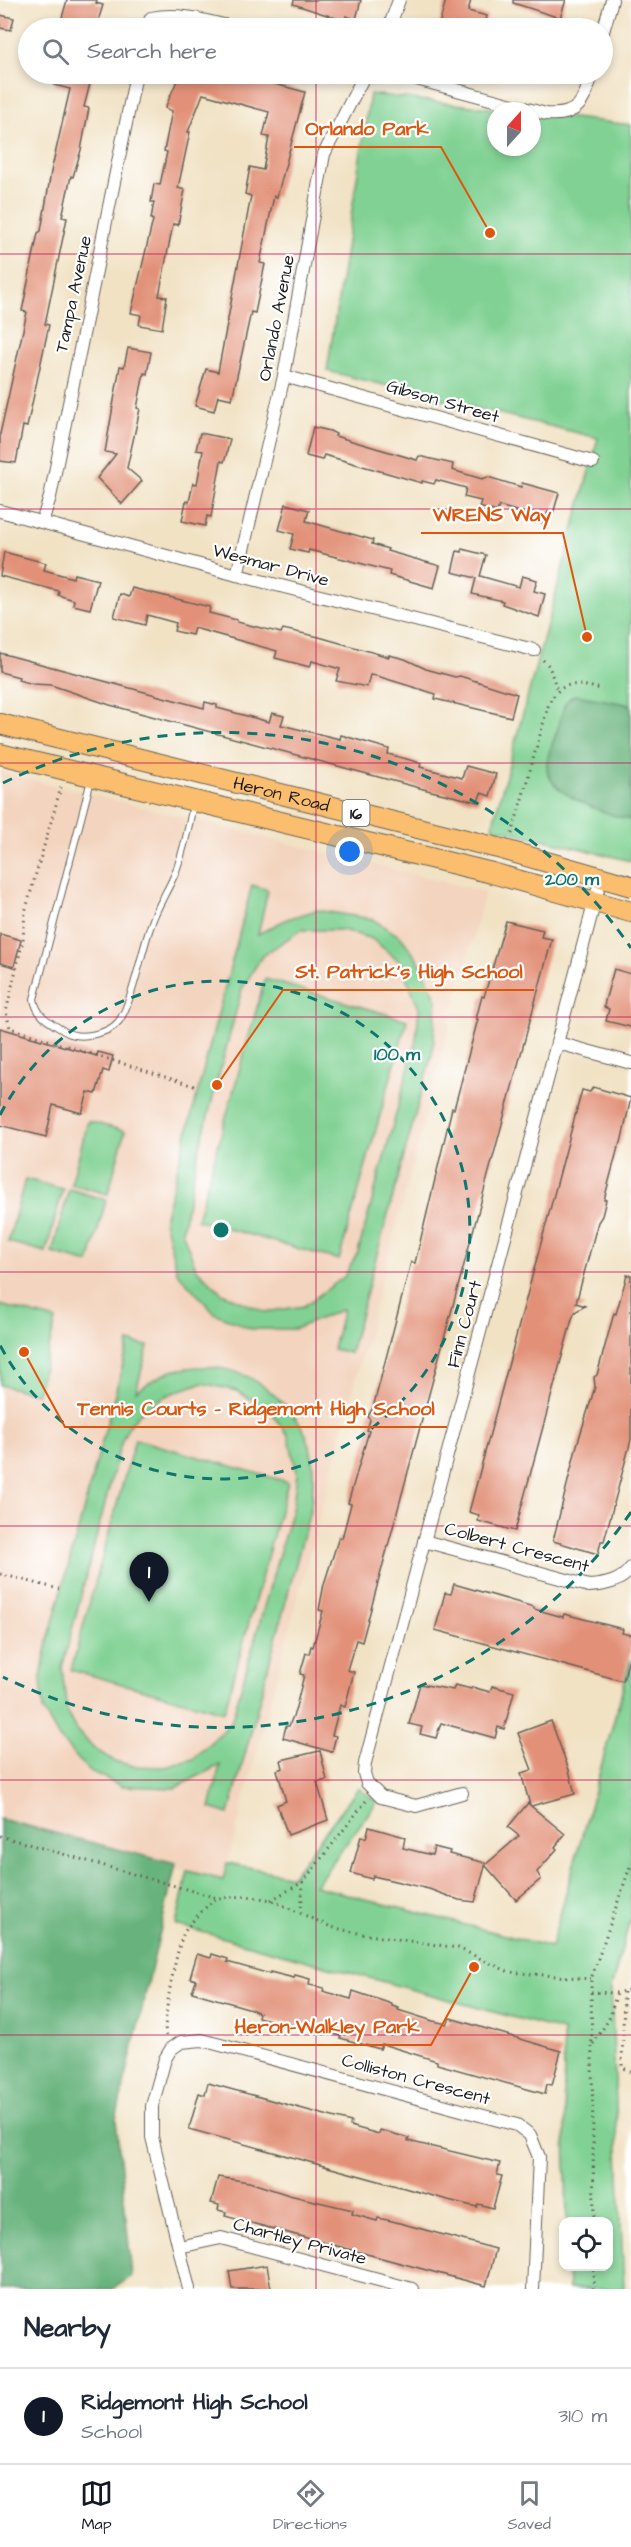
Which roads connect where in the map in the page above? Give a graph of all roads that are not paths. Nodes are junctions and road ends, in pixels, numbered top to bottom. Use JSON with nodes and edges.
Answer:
{"nodes":[{"id":1,"x":399,"y":0,"type":"edge"},
{"id":2,"x":612,"y":0,"type":"edge"},
{"id":3,"x":152,"y":18,"type":"edge"},
{"id":4,"x":198,"y":18,"type":"edge"},
{"id":5,"x":393,"y":18,"type":"edge"},
{"id":6,"x":607,"y":18,"type":"edge"},
{"id":7,"x":134,"y":84,"type":"edge"},
{"id":8,"x":361,"y":84,"type":"edge"},
{"id":9,"x":435,"y":84,"type":"edge"},
{"id":10,"x":589,"y":84,"type":"edge"},
{"id":11,"x":284,"y":376,"type":"junction"},
{"id":12,"x":593,"y":462,"type":"dead end"},
{"id":13,"x":0,"y":511,"type":"edge"},
{"id":14,"x":42,"y":522,"type":"junction"},
{"id":15,"x":237,"y":575,"type":"junction"},
{"id":16,"x":534,"y":650,"type":"road end"},
{"id":17,"x":0,"y":724,"type":"edge"},
{"id":18,"x":0,"y":754,"type":"edge"},
{"id":19,"x":92,"y":776,"type":"junction"},
{"id":20,"x":193,"y":801,"type":"junction"},
{"id":21,"x":601,"y":878,"type":"junction"},
{"id":22,"x":631,"y":886,"type":"edge"},
{"id":23,"x":595,"y":902,"type":"junction"},
{"id":24,"x":631,"y":912,"type":"edge"},
{"id":25,"x":558,"y":1043,"type":"junction"},
{"id":26,"x":631,"y":1063,"type":"edge"},
{"id":27,"x":424,"y":1541,"type":"junction"},
{"id":28,"x":631,"y":1569,"type":"edge"},
{"id":29,"x":462,"y":1793,"type":"dead end"},
{"id":30,"x":179,"y":2247,"type":"junction"},
{"id":31,"x":189,"y":2289,"type":"edge"},
{"id":32,"x":412,"y":2289,"type":"edge"},
{"id":33,"x":533,"y":2289,"type":"edge"}],
"edges":[{"from":1,"to":5,"type":"street"},
{"from":2,"to":6,"type":"street"},
{"from":3,"to":4,"type":"street"},
{"from":7,"to":14,"type":"street","name":"Tampa Avenue"},
{"from":8,"to":11,"type":"street","name":"Orlando Avenue"},
{"from":9,"to":10,"type":"street"},
{"from":11,"to":12,"type":"street","name":"Gibson Street"},
{"from":11,"to":15,"type":"street","name":"Orlando Avenue"},
{"from":13,"to":14,"type":"street","name":"Wesmar Drive"},
{"from":14,"to":15,"type":"street","name":"Wesmar Drive"},
{"from":15,"to":16,"type":"street","name":"Wesmar Drive"},
{"from":17,"to":21,"type":"main road","name":"Heron Road","number":"16"},
{"from":18,"to":19,"type":"main road","name":"Heron Road","number":"16"},
{"from":19,"to":20,"type":"main road","name":"Heron Road","number":"16"},
{"from":19,"to":20,"type":"lane"},
{"from":20,"to":23,"type":"main road","name":"Heron Road","number":"16"},
{"from":21,"to":22,"type":"main road","name":"Heron Road","number":"16"},
{"from":21,"to":23,"type":"street","name":"Finn Court"},
{"from":23,"to":24,"type":"main road","name":"Heron Road","number":"16"},
{"from":23,"to":25,"type":"street","name":"Finn Court"},
{"from":25,"to":26,"type":"street"},
{"from":25,"to":27,"type":"street","name":"Finn Court"},
{"from":27,"to":28,"type":"street","name":"Colbert Crescent"},
{"from":27,"to":29,"type":"street","name":"Finn Court"},
{"from":30,"to":31,"type":"street"},
{"from":30,"to":32,"type":"street","name":"Chartley Private"},
{"from":30,"to":33,"type":"street","name":"Colliston Crescent"}]}
